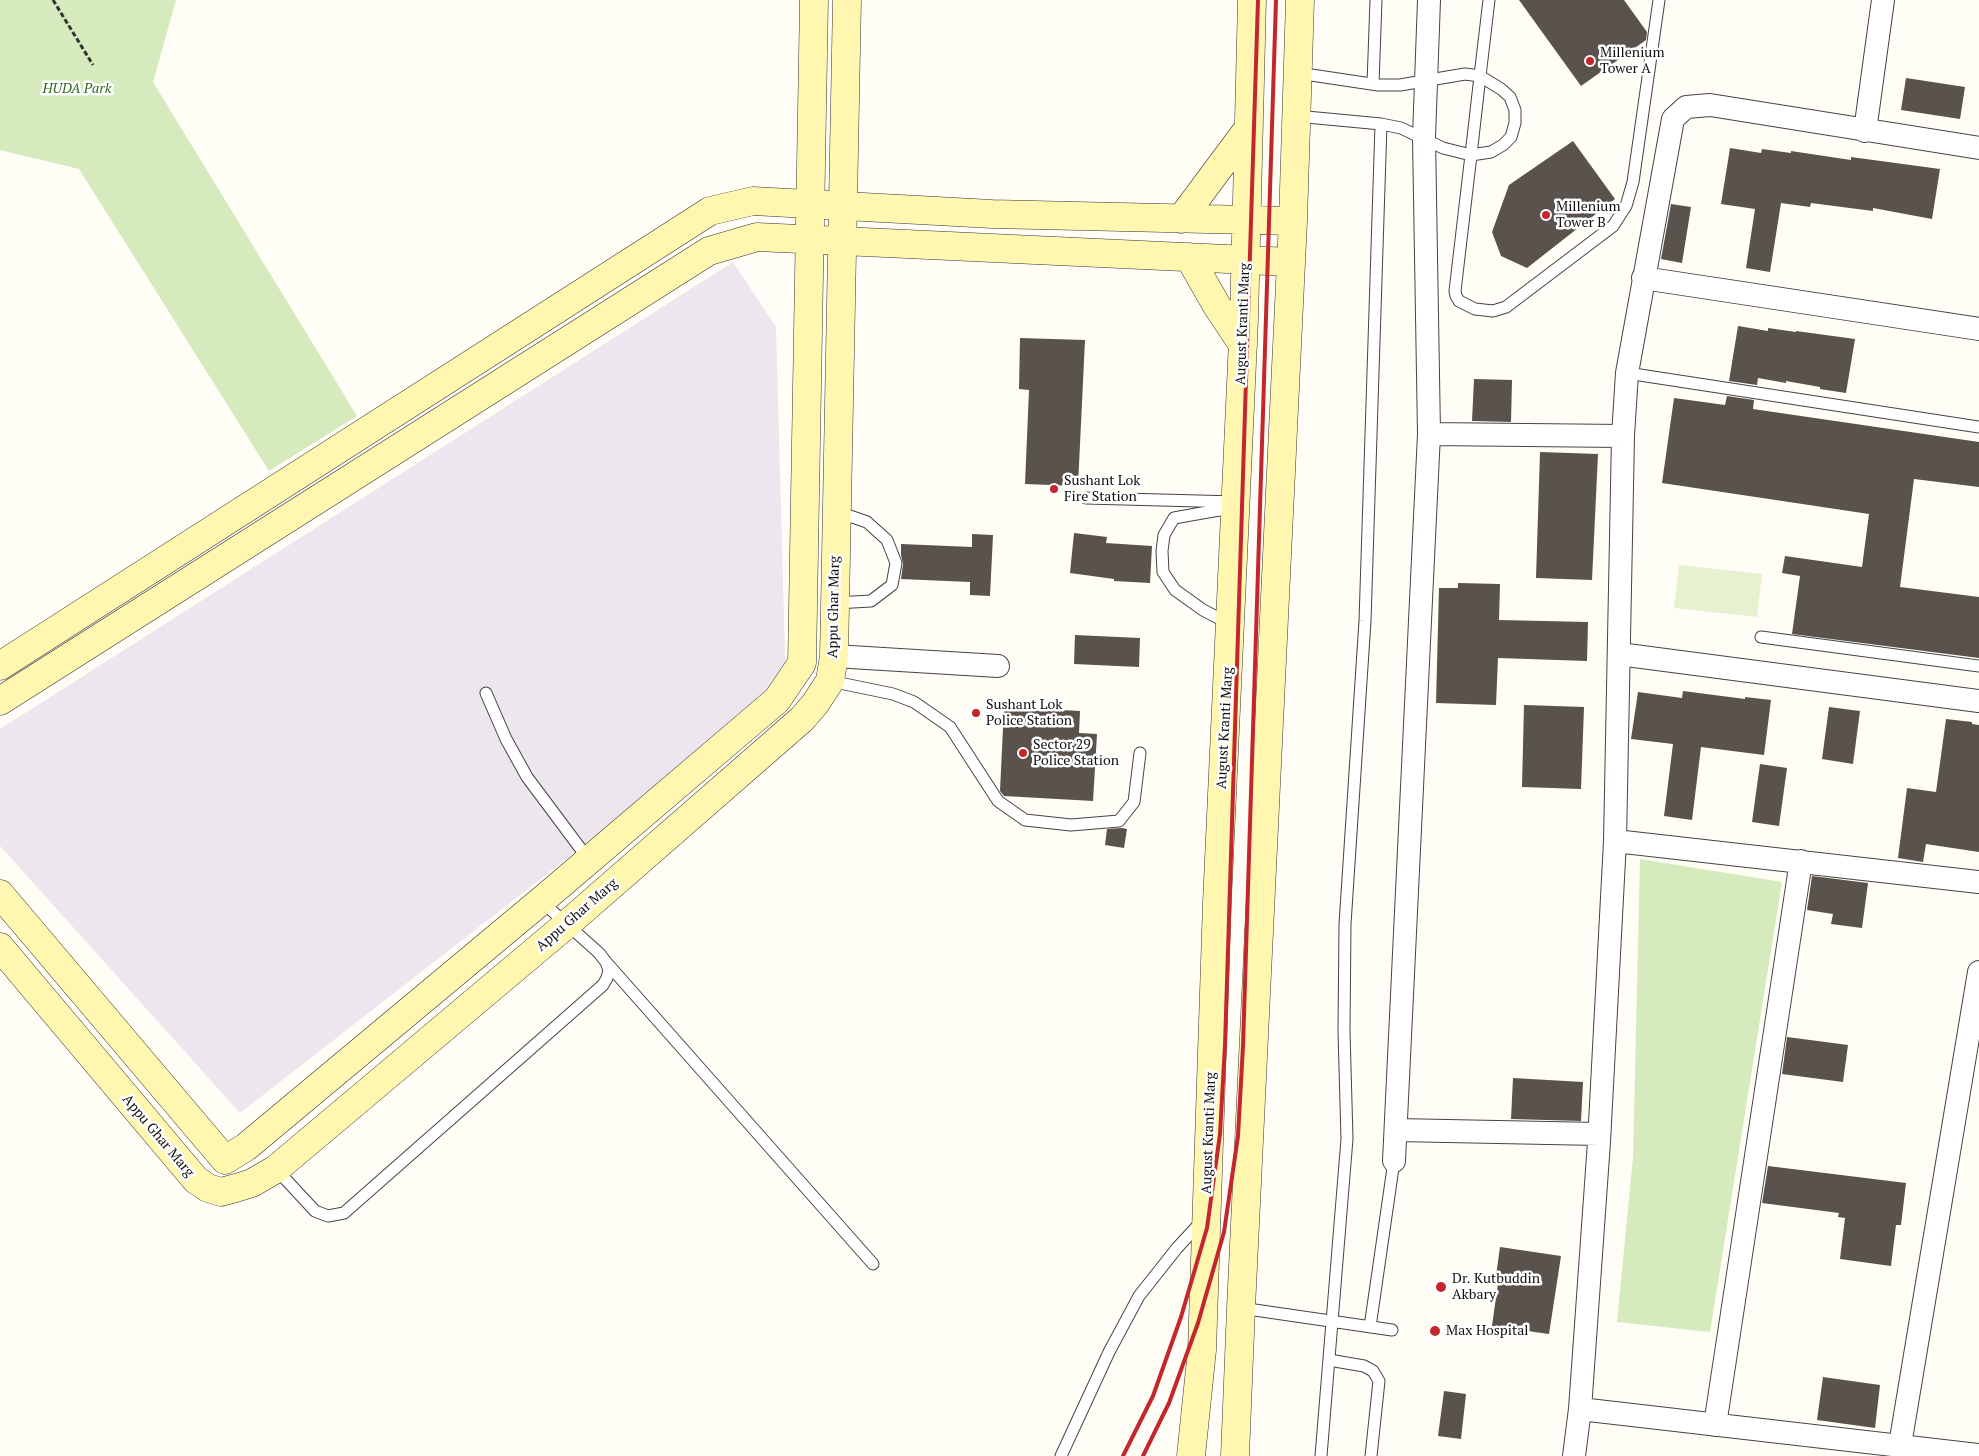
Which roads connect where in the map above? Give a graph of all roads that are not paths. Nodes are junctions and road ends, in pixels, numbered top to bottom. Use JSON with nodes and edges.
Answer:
{"nodes":[{"id":1,"x":814,"y":0,"type":"edge"},
{"id":2,"x":848,"y":0,"type":"edge"},
{"id":3,"x":1252,"y":0,"type":"edge"},
{"id":4,"x":1300,"y":0,"type":"edge"},
{"id":5,"x":1376,"y":0,"type":"edge"},
{"id":6,"x":1429,"y":0,"type":"edge"},
{"id":7,"x":1489,"y":0,"type":"edge"},
{"id":8,"x":1659,"y":0,"type":"edge"},
{"id":9,"x":1883,"y":0,"type":"edge"},
{"id":10,"x":1298,"y":73,"type":"junction"},
{"id":11,"x":1480,"y":76,"type":"junction"},
{"id":12,"x":1425,"y":80,"type":"junction"},
{"id":13,"x":1373,"y":84,"type":"junction"},
{"id":14,"x":1296,"y":116,"type":"junction"},
{"id":15,"x":1381,"y":124,"type":"junction"},
{"id":16,"x":1248,"y":129,"type":"junction"},
{"id":17,"x":1865,"y":131,"type":"junction"},
{"id":18,"x":1424,"y":138,"type":"junction"},
{"id":19,"x":1979,"y":148,"type":"edge"},
{"id":20,"x":1471,"y":155,"type":"junction"},
{"id":21,"x":809,"y":204,"type":"junction"},
{"id":22,"x":843,"y":206,"type":"junction"},
{"id":23,"x":1181,"y":219,"type":"junction"},
{"id":24,"x":1245,"y":220,"type":"junction"},
{"id":25,"x":1293,"y":221,"type":"junction"},
{"id":26,"x":808,"y":239,"type":"junction"},
{"id":27,"x":842,"y":241,"type":"junction"},
{"id":28,"x":1188,"y":257,"type":"junction"},
{"id":29,"x":1245,"y":260,"type":"junction"},
{"id":30,"x":1291,"y":262,"type":"junction"},
{"id":31,"x":1643,"y":278,"type":"junction"},
{"id":32,"x":1979,"y":329,"type":"edge"},
{"id":33,"x":1243,"y":345,"type":"junction"},
{"id":34,"x":1627,"y":373,"type":"junction"},
{"id":35,"x":1979,"y":427,"type":"edge"},
{"id":36,"x":1429,"y":434,"type":"junction"},
{"id":37,"x":1623,"y":436,"type":"junction"},
{"id":38,"x":1086,"y":498,"type":"dead end"},
{"id":39,"x":1236,"y":506,"type":"junction"},
{"id":40,"x":836,"y":512,"type":"junction"},
{"id":41,"x":835,"y":603,"type":"junction"},
{"id":42,"x":1230,"y":624,"type":"junction"},
{"id":43,"x":1760,"y":637,"type":"dead end"},
{"id":44,"x":1619,"y":654,"type":"junction"},
{"id":45,"x":802,"y":663,"type":"junction"},
{"id":46,"x":0,"y":666,"type":"edge"},
{"id":47,"x":998,"y":666,"type":"dead end"},
{"id":48,"x":1979,"y":666,"type":"edge"},
{"id":49,"x":832,"y":668,"type":"junction"},
{"id":50,"x":486,"y":693,"type":"dead end"},
{"id":51,"x":0,"y":701,"type":"edge"},
{"id":52,"x":1979,"y":701,"type":"edge"},
{"id":53,"x":1140,"y":753,"type":"dead end"},
{"id":54,"x":1616,"y":841,"type":"junction"},
{"id":55,"x":589,"y":860,"type":"junction"},
{"id":56,"x":1801,"y":861,"type":"junction"},
{"id":57,"x":1979,"y":882,"type":"edge"},
{"id":58,"x":0,"y":894,"type":"edge"},
{"id":59,"x":541,"y":901,"type":"junction"},
{"id":60,"x":566,"y":925,"type":"junction"},
{"id":61,"x":0,"y":947,"type":"edge"},
{"id":62,"x":606,"y":962,"type":"junction"},
{"id":63,"x":1979,"y":972,"type":"edge"},
{"id":64,"x":1396,"y":1130,"type":"junction"},
{"id":65,"x":1599,"y":1134,"type":"junction"},
{"id":66,"x":225,"y":1160,"type":"junction"},
{"id":67,"x":1394,"y":1161,"type":"joint"},
{"id":68,"x":276,"y":1169,"type":"junction"},
{"id":69,"x":217,"y":1191,"type":"junction"},
{"id":70,"x":1206,"y":1216,"type":"junction"},
{"id":71,"x":873,"y":1264,"type":"dead end"},
{"id":72,"x":1241,"y":1308,"type":"junction"},
{"id":73,"x":1333,"y":1320,"type":"junction"},
{"id":74,"x":1370,"y":1327,"type":"junction"},
{"id":75,"x":1392,"y":1330,"type":"dead end"},
{"id":76,"x":1329,"y":1360,"type":"junction"},
{"id":77,"x":1580,"y":1409,"type":"junction"},
{"id":78,"x":1715,"y":1425,"type":"junction"},
{"id":79,"x":1900,"y":1446,"type":"junction"},
{"id":80,"x":1979,"y":1455,"type":"edge"},
{"id":81,"x":1061,"y":1456,"type":"edge"},
{"id":82,"x":1191,"y":1456,"type":"edge"},
{"id":83,"x":1235,"y":1456,"type":"edge"},
{"id":84,"x":1321,"y":1456,"type":"edge"},
{"id":85,"x":1371,"y":1456,"type":"edge"},
{"id":86,"x":1574,"y":1456,"type":"edge"}],
"edges":[{"from":1,"to":21,"type":"street"},
{"from":2,"to":22,"type":"street","name":"Appu Ghar Marg"},
{"from":3,"to":16,"type":"street","name":"August Kranti Marg"},
{"from":4,"to":10,"type":"street"},
{"from":5,"to":13,"type":"lane"},
{"from":6,"to":12,"type":"street"},
{"from":7,"to":11,"type":"lane"},
{"from":8,"to":20,"type":"lane"},
{"from":9,"to":17,"type":"street"},
{"from":10,"to":13,"type":"lane"},
{"from":10,"to":14,"type":"street"},
{"from":11,"to":12,"type":"lane"},
{"from":11,"to":20,"type":"lane"},
{"from":11,"to":20,"type":"lane"},
{"from":12,"to":13,"type":"lane"},
{"from":12,"to":18,"type":"street"},
{"from":14,"to":15,"type":"lane"},
{"from":14,"to":25,"type":"street"},
{"from":15,"to":18,"type":"lane"},
{"from":15,"to":73,"type":"lane"},
{"from":16,"to":23,"type":"street"},
{"from":16,"to":24,"type":"street","name":"August Kranti Marg"},
{"from":17,"to":19,"type":"street"},
{"from":17,"to":31,"type":"street"},
{"from":18,"to":20,"type":"lane"},
{"from":18,"to":36,"type":"street"},
{"from":21,"to":22,"type":"street"},
{"from":21,"to":26,"type":"street"},
{"from":21,"to":46,"type":"street"},
{"from":22,"to":23,"type":"street"},
{"from":22,"to":27,"type":"street","name":"Appu Ghar Marg"},
{"from":23,"to":24,"type":"street"},
{"from":24,"to":25,"type":"street"},
{"from":24,"to":29,"type":"street","name":"August Kranti Marg"},
{"from":25,"to":30,"type":"street"},
{"from":26,"to":27,"type":"street"},
{"from":26,"to":45,"type":"street"},
{"from":26,"to":51,"type":"street"},
{"from":27,"to":28,"type":"street"},
{"from":27,"to":40,"type":"street","name":"Appu Ghar Marg"},
{"from":28,"to":29,"type":"street"},
{"from":28,"to":33,"type":"street"},
{"from":29,"to":30,"type":"street"},
{"from":29,"to":33,"type":"street","name":"August Kranti Marg"},
{"from":30,"to":72,"type":"street"},
{"from":31,"to":32,"type":"street"},
{"from":31,"to":34,"type":"street"},
{"from":33,"to":39,"type":"street","name":"August Kranti Marg"},
{"from":34,"to":35,"type":"lane"},
{"from":34,"to":37,"type":"street"},
{"from":36,"to":37,"type":"street"},
{"from":36,"to":64,"type":"street"},
{"from":37,"to":44,"type":"street"},
{"from":38,"to":39,"type":"lane"},
{"from":39,"to":42,"type":"street","name":"August Kranti Marg"},
{"from":39,"to":42,"type":"lane"},
{"from":40,"to":41,"type":"street","name":"Appu Ghar Marg"},
{"from":40,"to":41,"type":"lane"},
{"from":41,"to":49,"type":"street","name":"Appu Ghar Marg"},
{"from":42,"to":70,"type":"street","name":"August Kranti Marg"},
{"from":43,"to":48,"type":"lane"},
{"from":44,"to":52,"type":"street"},
{"from":44,"to":54,"type":"street"},
{"from":45,"to":49,"type":"street"},
{"from":45,"to":55,"type":"street"},
{"from":47,"to":49,"type":"street"},
{"from":49,"to":53,"type":"lane"},
{"from":49,"to":60,"type":"street","name":"Appu Ghar Marg"},
{"from":50,"to":55,"type":"lane"},
{"from":54,"to":56,"type":"street"},
{"from":54,"to":65,"type":"street"},
{"from":55,"to":59,"type":"street"},
{"from":56,"to":57,"type":"street"},
{"from":56,"to":78,"type":"street"},
{"from":58,"to":66,"type":"street"},
{"from":59,"to":60,"type":"lane"},
{"from":59,"to":66,"type":"street"},
{"from":60,"to":62,"type":"lane"},
{"from":60,"to":68,"type":"street","name":"Appu Ghar Marg"},
{"from":61,"to":69,"type":"street","name":"Appu Ghar Marg"},
{"from":62,"to":68,"type":"lane"},
{"from":62,"to":71,"type":"lane"},
{"from":63,"to":79,"type":"street"},
{"from":64,"to":65,"type":"street"},
{"from":64,"to":67,"type":"street"},
{"from":65,"to":77,"type":"street"},
{"from":66,"to":69,"type":"street"},
{"from":67,"to":74,"type":"lane"},
{"from":68,"to":69,"type":"street","name":"Appu Ghar Marg"},
{"from":70,"to":81,"type":"lane"},
{"from":70,"to":82,"type":"street","name":"August Kranti Marg"},
{"from":72,"to":73,"type":"lane"},
{"from":72,"to":83,"type":"street"},
{"from":73,"to":74,"type":"lane"},
{"from":73,"to":76,"type":"lane"},
{"from":74,"to":75,"type":"lane"},
{"from":76,"to":84,"type":"lane"},
{"from":76,"to":85,"type":"lane"},
{"from":77,"to":78,"type":"street"},
{"from":77,"to":86,"type":"street"},
{"from":78,"to":79,"type":"street"},
{"from":79,"to":80,"type":"street"}]}
